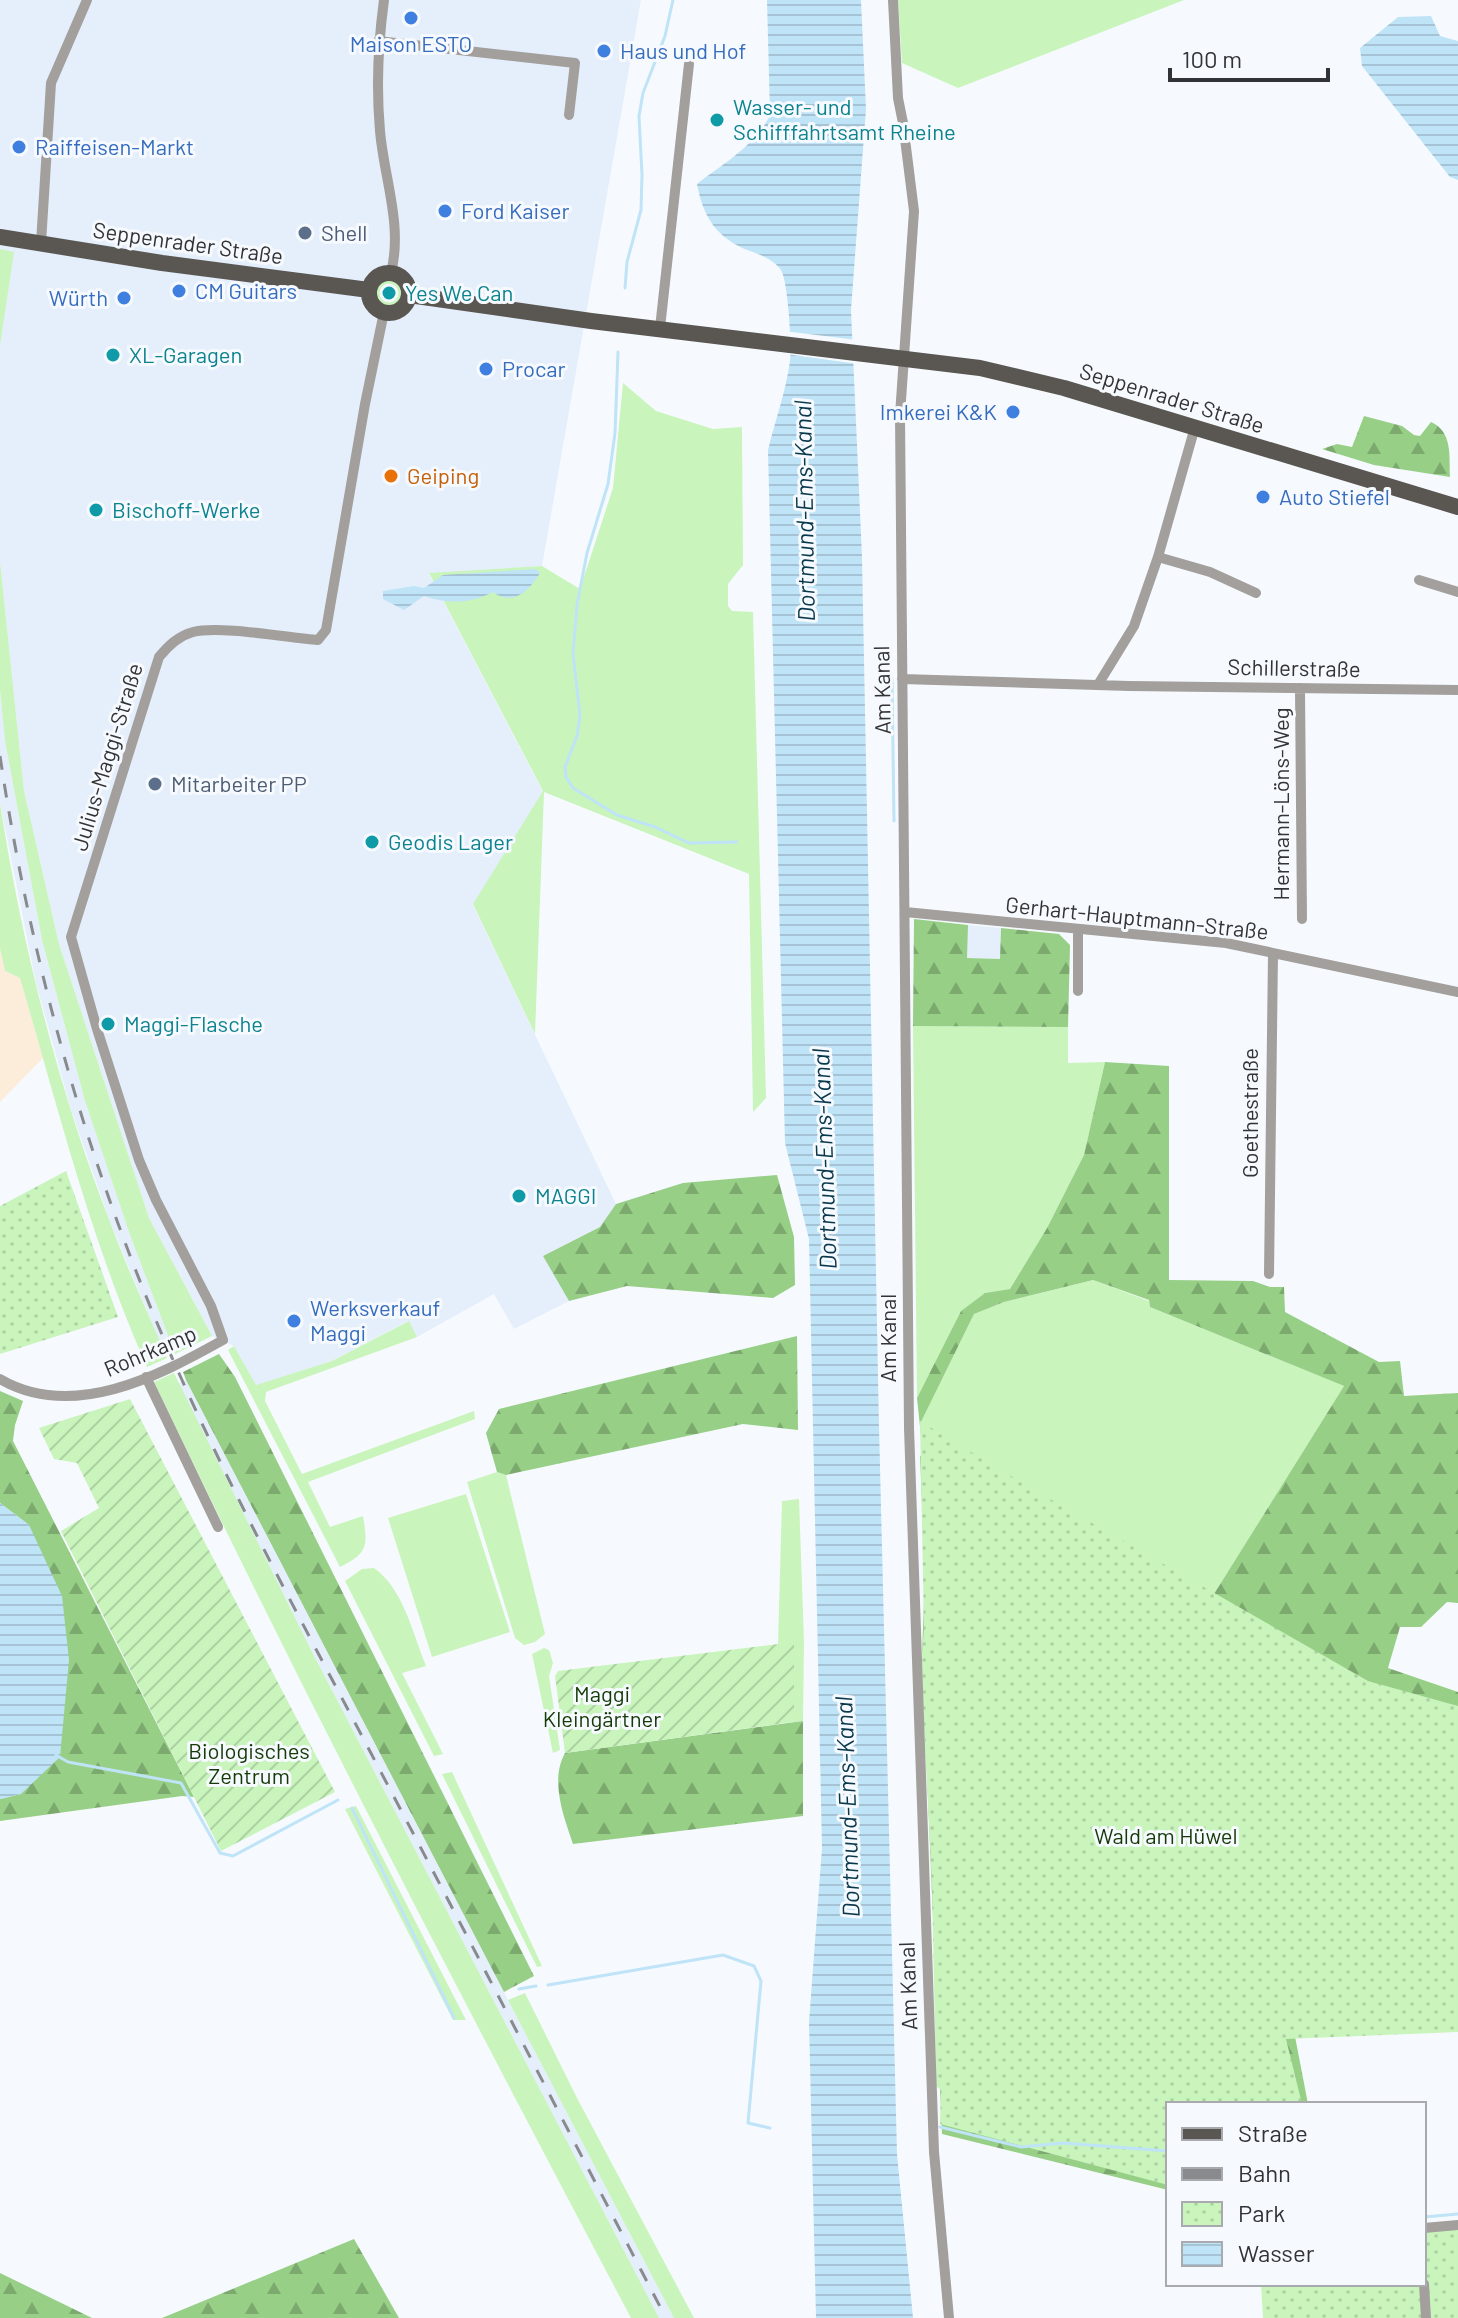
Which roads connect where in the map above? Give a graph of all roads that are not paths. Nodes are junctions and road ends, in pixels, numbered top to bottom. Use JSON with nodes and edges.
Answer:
{"nodes":[{"id":1,"x":87,"y":0,"type":"edge"},
{"id":2,"x":384,"y":0,"type":"edge"},
{"id":3,"x":893,"y":0,"type":"edge"},
{"id":4,"x":378,"y":41,"type":"junction"},
{"id":5,"x":689,"y":64,"type":"dead end"},
{"id":6,"x":569,"y":115,"type":"dead end"},
{"id":7,"x":0,"y":237,"type":"edge"},
{"id":8,"x":41,"y":243,"type":"junction"},
{"id":9,"x":391,"y":273,"type":"junction"},
{"id":10,"x":369,"y":290,"type":"junction"},
{"id":11,"x":409,"y":295,"type":"junction"},
{"id":12,"x":384,"y":312,"type":"junction"},
{"id":13,"x":660,"y":328,"type":"junction"},
{"id":14,"x":904,"y":357,"type":"junction"},
{"id":15,"x":1195,"y":427,"type":"junction"},
{"id":16,"x":1458,"y":507,"type":"edge"},
{"id":17,"x":1158,"y":557,"type":"junction"},
{"id":18,"x":1419,"y":580,"type":"dead end"},
{"id":19,"x":1458,"y":592,"type":"edge"},
{"id":20,"x":1256,"y":593,"type":"dead end"},
{"id":21,"x":902,"y":679,"type":"junction"},
{"id":22,"x":1099,"y":683,"type":"junction"},
{"id":23,"x":1300,"y":688,"type":"junction"},
{"id":24,"x":1458,"y":690,"type":"edge"},
{"id":25,"x":905,"y":912,"type":"junction"},
{"id":26,"x":1302,"y":919,"type":"dead end"},
{"id":27,"x":1078,"y":930,"type":"junction"},
{"id":28,"x":1273,"y":953,"type":"junction"},
{"id":29,"x":1078,"y":991,"type":"dead end"},
{"id":30,"x":1458,"y":992,"type":"edge"},
{"id":31,"x":1269,"y":1274,"type":"dead end"},
{"id":32,"x":223,"y":1340,"type":"joint"},
{"id":33,"x":146,"y":1377,"type":"junction"},
{"id":34,"x":0,"y":1379,"type":"edge"},
{"id":35,"x":218,"y":1527,"type":"dead end"},
{"id":36,"x":1458,"y":2225,"type":"edge"},
{"id":37,"x":1426,"y":2228,"type":"edge"},
{"id":38,"x":1424,"y":2286,"type":"edge"},
{"id":39,"x":949,"y":2318,"type":"edge"},
{"id":40,"x":1426,"y":2318,"type":"edge"}],
"edges":[{"from":1,"to":8,"type":"street"},
{"from":2,"to":4,"type":"street"},
{"from":3,"to":14,"type":"street","name":"Am Kanal"},
{"from":4,"to":6,"type":"street"},
{"from":4,"to":9,"type":"street"},
{"from":5,"to":13,"type":"street"},
{"from":7,"to":8,"type":"main road","name":"Seppenrader Straße"},
{"from":8,"to":10,"type":"main road","name":"Seppenrader Straße"},
{"from":9,"to":10,"type":"main road"},
{"from":9,"to":11,"type":"main road"},
{"from":10,"to":12,"type":"main road"},
{"from":11,"to":12,"type":"main road"},
{"from":11,"to":13,"type":"main road"},
{"from":12,"to":32,"type":"street","name":"Julius-Maggi-Straße"},
{"from":13,"to":14,"type":"main road","name":"Seppenrader Straße"},
{"from":14,"to":15,"type":"main road","name":"Seppenrader Straße"},
{"from":14,"to":21,"type":"street","name":"Am Kanal"},
{"from":15,"to":16,"type":"main road","name":"Seppenrader Straße"},
{"from":15,"to":17,"type":"street"},
{"from":17,"to":20,"type":"street"},
{"from":17,"to":22,"type":"street"},
{"from":18,"to":19,"type":"street"},
{"from":21,"to":22,"type":"street"},
{"from":21,"to":25,"type":"street","name":"Am Kanal"},
{"from":22,"to":23,"type":"street","name":"Schillerstraße"},
{"from":23,"to":24,"type":"street","name":"Schillerstraße"},
{"from":23,"to":26,"type":"street","name":"Hermann-Löns-Weg"},
{"from":25,"to":27,"type":"street","name":"Gerhart-Hauptmann-Straße"},
{"from":25,"to":39,"type":"street","name":"Am Kanal"},
{"from":27,"to":28,"type":"street","name":"Gerhart-Hauptmann-Straße"},
{"from":27,"to":29,"type":"street"},
{"from":28,"to":30,"type":"street","name":"Gerhart-Hauptmann-Straße"},
{"from":28,"to":31,"type":"street","name":"Goethestraße"},
{"from":32,"to":33,"type":"street","name":"Rohrkamp"},
{"from":33,"to":34,"type":"street","name":"Rohrkamp"},
{"from":33,"to":35,"type":"street"},
{"from":36,"to":37,"type":"street"},
{"from":38,"to":40,"type":"street"}]}
